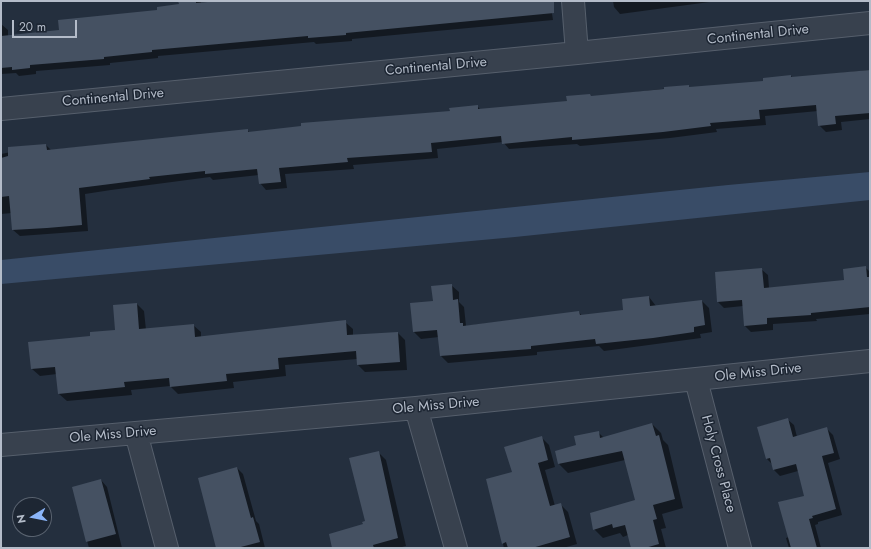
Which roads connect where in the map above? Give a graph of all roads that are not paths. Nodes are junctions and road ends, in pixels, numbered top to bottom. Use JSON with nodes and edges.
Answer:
{"nodes":[{"id":1,"x":573,"y":1,"type":"edge"},
{"id":2,"x":870,"y":23,"type":"edge"},
{"id":3,"x":577,"y":53,"type":"junction"},
{"id":4,"x":1,"y":109,"type":"edge"},
{"id":5,"x":870,"y":361,"type":"edge"},
{"id":6,"x":696,"y":380,"type":"junction"},
{"id":7,"x":416,"y":408,"type":"junction"},
{"id":8,"x":136,"y":433,"type":"junction"},
{"id":9,"x":1,"y":445,"type":"edge"},
{"id":10,"x":167,"y":548,"type":"edge"},
{"id":11,"x":456,"y":548,"type":"edge"},
{"id":12,"x":740,"y":548,"type":"edge"}],
"edges":[{"from":1,"to":3,"type":"street"},
{"from":2,"to":3,"type":"street","name":"Continental Drive"},
{"from":3,"to":4,"type":"street","name":"Continental Drive"},
{"from":5,"to":6,"type":"street","name":"Ole Miss Drive"},
{"from":6,"to":7,"type":"street","name":"Ole Miss Drive"},
{"from":6,"to":12,"type":"street","name":"Holy Cross Place"},
{"from":7,"to":8,"type":"street","name":"Ole Miss Drive"},
{"from":7,"to":11,"type":"street"},
{"from":8,"to":9,"type":"street","name":"Ole Miss Drive"},
{"from":8,"to":10,"type":"street"}]}
